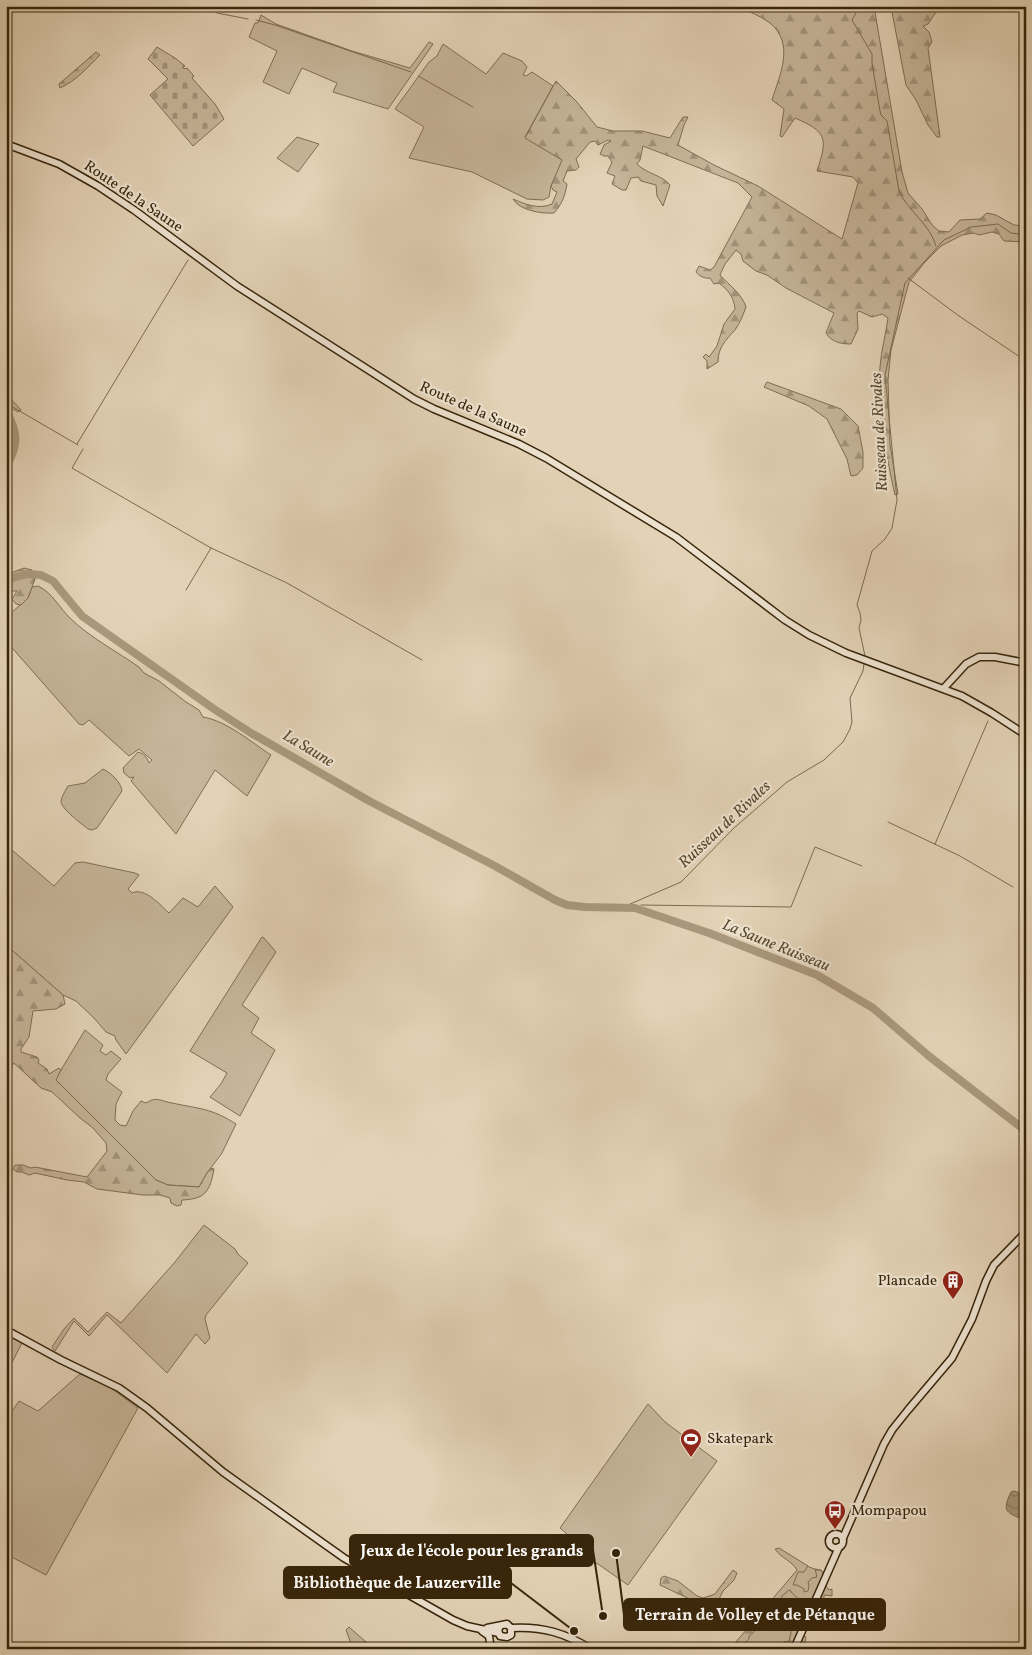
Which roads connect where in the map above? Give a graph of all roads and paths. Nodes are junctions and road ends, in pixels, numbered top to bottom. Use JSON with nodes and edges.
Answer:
{"nodes":[{"id":1,"x":6,"y":144,"type":"edge"},
{"id":2,"x":1026,"y":663,"type":"edge"},
{"id":3,"x":947,"y":691,"type":"junction"},
{"id":4,"x":1026,"y":736,"type":"edge"},
{"id":5,"x":1026,"y":1232,"type":"edge"},
{"id":6,"x":6,"y":1330,"type":"edge"},
{"id":7,"x":848,"y":1523,"type":"junction"},
{"id":8,"x":836,"y":1533,"type":"junction"},
{"id":9,"x":843,"y":1538,"type":"junction"},
{"id":10,"x":831,"y":1546,"type":"junction"},
{"id":11,"x":839,"y":1547,"type":"junction"},
{"id":12,"x":831,"y":1562,"type":"junction"},
{"id":13,"x":500,"y":1626,"type":"junction"},
{"id":14,"x":474,"y":1628,"type":"junction"},
{"id":15,"x":511,"y":1628,"type":"junction"},
{"id":16,"x":498,"y":1633,"type":"junction"},
{"id":17,"x":490,"y":1643,"type":"dead end"},
{"id":18,"x":591,"y":1649,"type":"edge"},
{"id":19,"x":794,"y":1649,"type":"edge"}],
"edges":[{"from":1,"to":3,"type":"street","name":"Route de la Saune"},
{"from":2,"to":3,"type":"street"},
{"from":3,"to":4,"type":"street","name":"Route de la Saune"},
{"from":5,"to":7,"type":"street"},
{"from":6,"to":14,"type":"street"},
{"from":7,"to":8,"type":"street"},
{"from":7,"to":9,"type":"street"},
{"from":8,"to":9,"type":"street"},
{"from":8,"to":10,"type":"street"},
{"from":9,"to":11,"type":"street"},
{"from":10,"to":11,"type":"street"},
{"from":10,"to":12,"type":"street"},
{"from":11,"to":12,"type":"street"},
{"from":12,"to":19,"type":"street"},
{"from":13,"to":14,"type":"street"},
{"from":13,"to":15,"type":"street"},
{"from":13,"to":16,"type":"street"},
{"from":14,"to":16,"type":"street"},
{"from":14,"to":17,"type":"street"},
{"from":15,"to":16,"type":"street"},
{"from":15,"to":18,"type":"street"}]}
